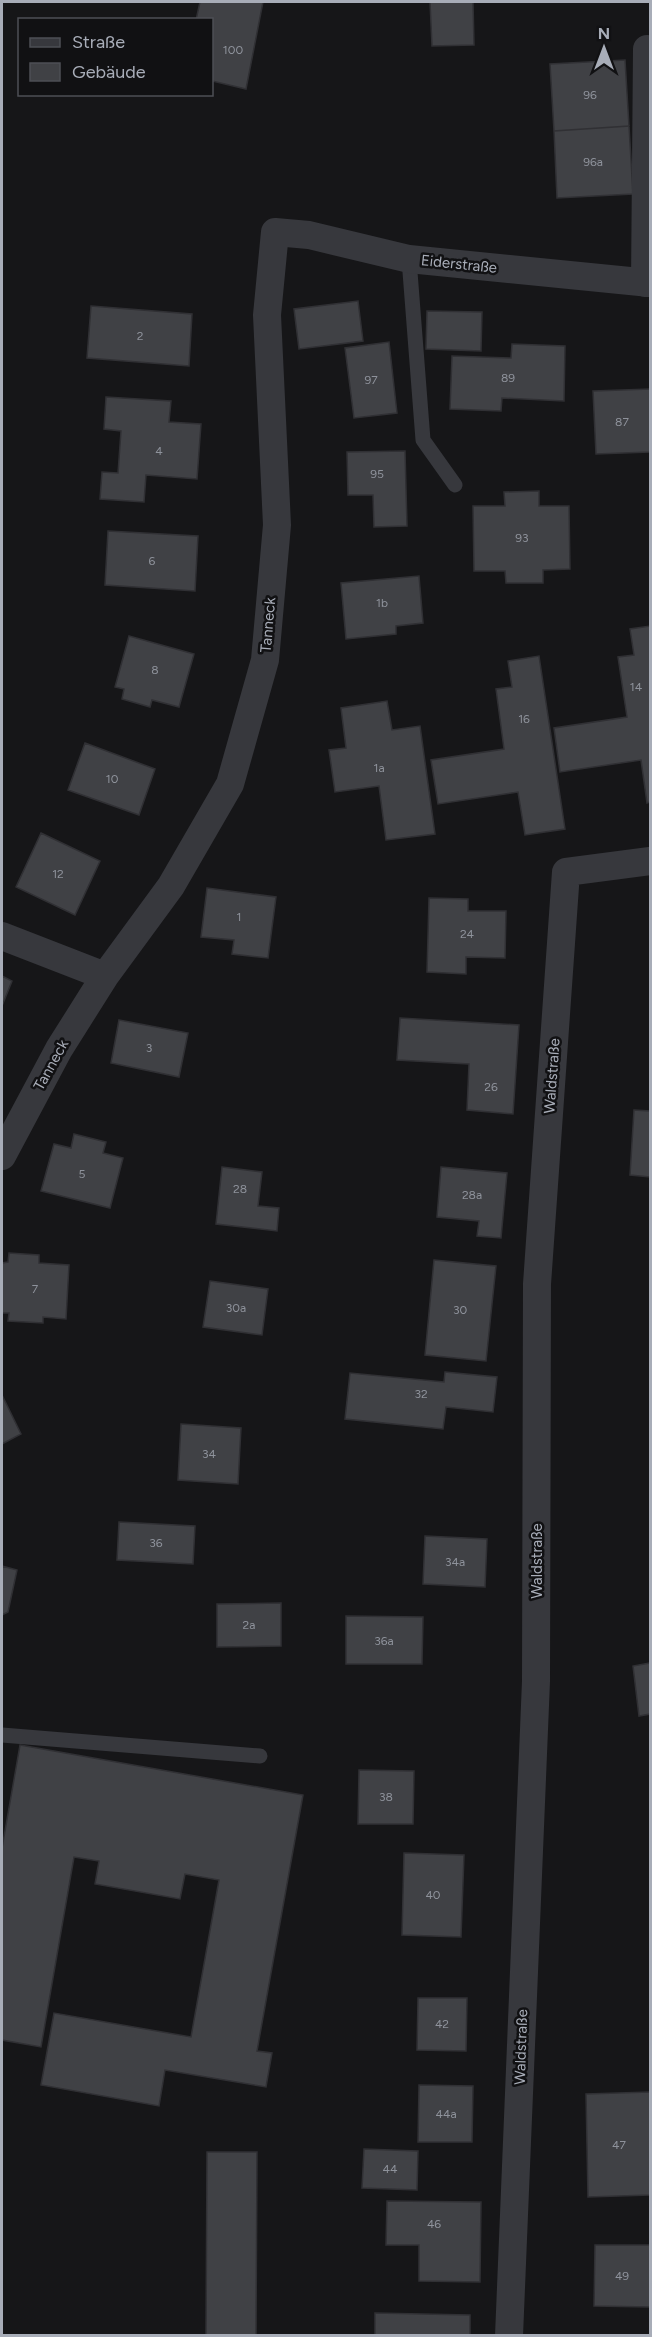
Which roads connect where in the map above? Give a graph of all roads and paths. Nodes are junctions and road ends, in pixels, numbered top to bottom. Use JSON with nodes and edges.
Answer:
{"nodes":[{"id":1,"x":647,"y":50,"type":"dead end"},
{"id":2,"x":275,"y":232,"type":"joint"},
{"id":3,"x":409,"y":259,"type":"junction"},
{"id":4,"x":648,"y":283,"type":"edge"},
{"id":5,"x":455,"y":484,"type":"dead end"},
{"id":6,"x":651,"y":861,"type":"edge"},
{"id":7,"x":2,"y":936,"type":"edge"},
{"id":8,"x":105,"y":976,"type":"junction"},
{"id":9,"x":2,"y":1156,"type":"edge"},
{"id":10,"x":2,"y":1735,"type":"edge"},
{"id":11,"x":260,"y":1756,"type":"dead end"},
{"id":12,"x":509,"y":2336,"type":"edge"}],
"edges":[{"from":1,"to":4,"type":"street","name":"Eiderstraße"},
{"from":2,"to":3,"type":"street","name":"Eiderstraße"},
{"from":2,"to":8,"type":"street","name":"Tanneck"},
{"from":3,"to":4,"type":"street","name":"Eiderstraße"},
{"from":3,"to":5,"type":"lane"},
{"from":6,"to":12,"type":"street","name":"Waldstraße"},
{"from":7,"to":8,"type":"street"},
{"from":8,"to":9,"type":"street","name":"Tanneck"},
{"from":10,"to":11,"type":"lane"}]}
